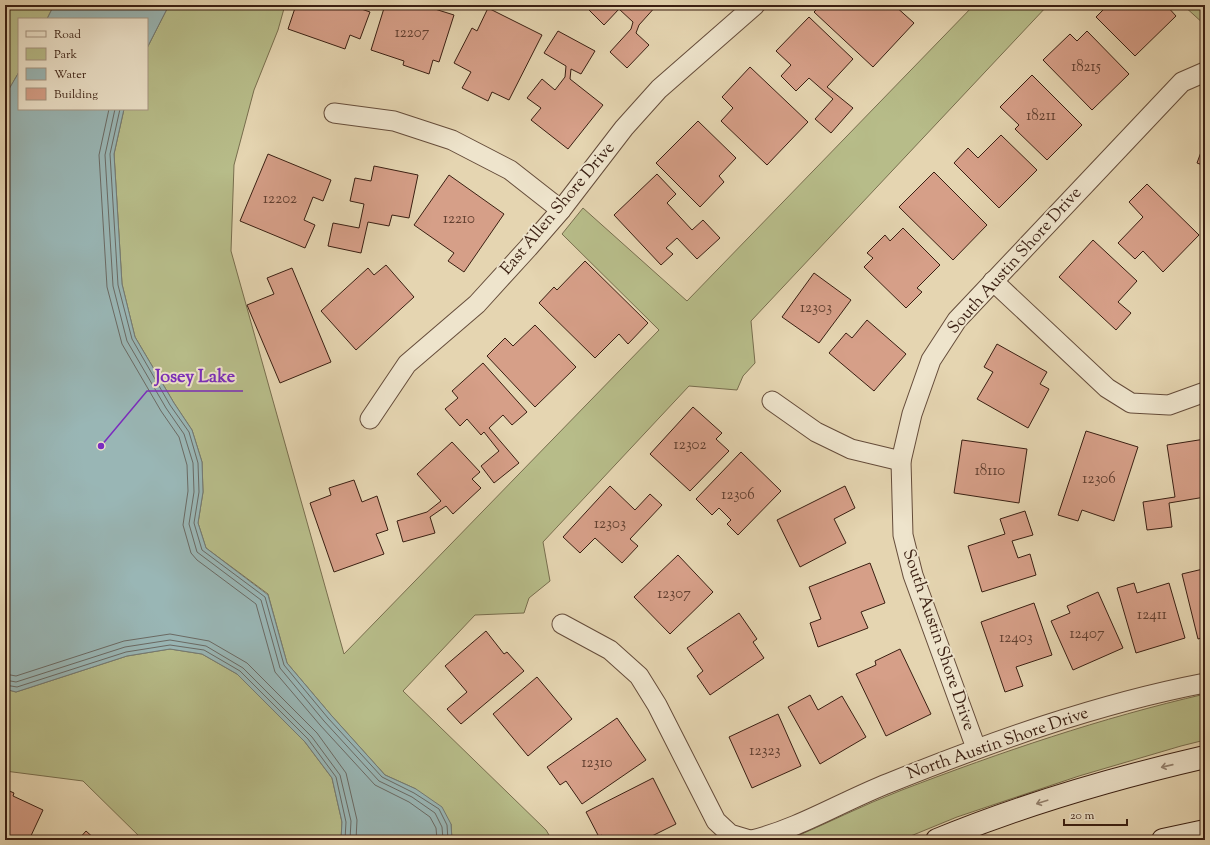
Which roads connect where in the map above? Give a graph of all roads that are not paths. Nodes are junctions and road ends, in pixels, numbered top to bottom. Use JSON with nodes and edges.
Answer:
{"nodes":[{"id":1,"x":750,"y":6,"type":"edge"},
{"id":2,"x":1205,"y":72,"type":"edge"},
{"id":3,"x":334,"y":113,"type":"dead end"},
{"id":4,"x":561,"y":210,"type":"junction"},
{"id":5,"x":993,"y":281,"type":"junction"},
{"id":6,"x":1205,"y":392,"type":"edge"},
{"id":7,"x":772,"y":401,"type":"dead end"},
{"id":8,"x":370,"y":419,"type":"dead end"},
{"id":9,"x":901,"y":461,"type":"junction"},
{"id":10,"x":562,"y":624,"type":"dead end"},
{"id":11,"x":1205,"y":683,"type":"edge"},
{"id":12,"x":976,"y":748,"type":"junction"},
{"id":13,"x":1205,"y":757,"type":"edge"},
{"id":14,"x":1205,"y":831,"type":"edge"},
{"id":15,"x":751,"y":840,"type":"edge"},
{"id":16,"x":937,"y":840,"type":"edge"},
{"id":17,"x":1163,"y":840,"type":"edge"}],
"edges":[{"from":1,"to":4,"type":"street","name":"East Allen Shore Drive"},
{"from":2,"to":5,"type":"street","name":"South Austin Shore Drive"},
{"from":3,"to":4,"type":"street"},
{"from":4,"to":8,"type":"street","name":"East Allen Shore Drive"},
{"from":5,"to":6,"type":"street"},
{"from":5,"to":9,"type":"street","name":"South Austin Shore Drive"},
{"from":7,"to":9,"type":"street"},
{"from":9,"to":12,"type":"street","name":"South Austin Shore Drive"},
{"from":10,"to":15,"type":"street","name":"North Austin Shore Drive"},
{"from":11,"to":12,"type":"street","name":"North Austin Shore Drive"},
{"from":12,"to":15,"type":"street","name":"North Austin Shore Drive"},
{"from":13,"to":16,"type":"main road","one_way":true},
{"from":14,"to":17,"type":"main road"}]}
